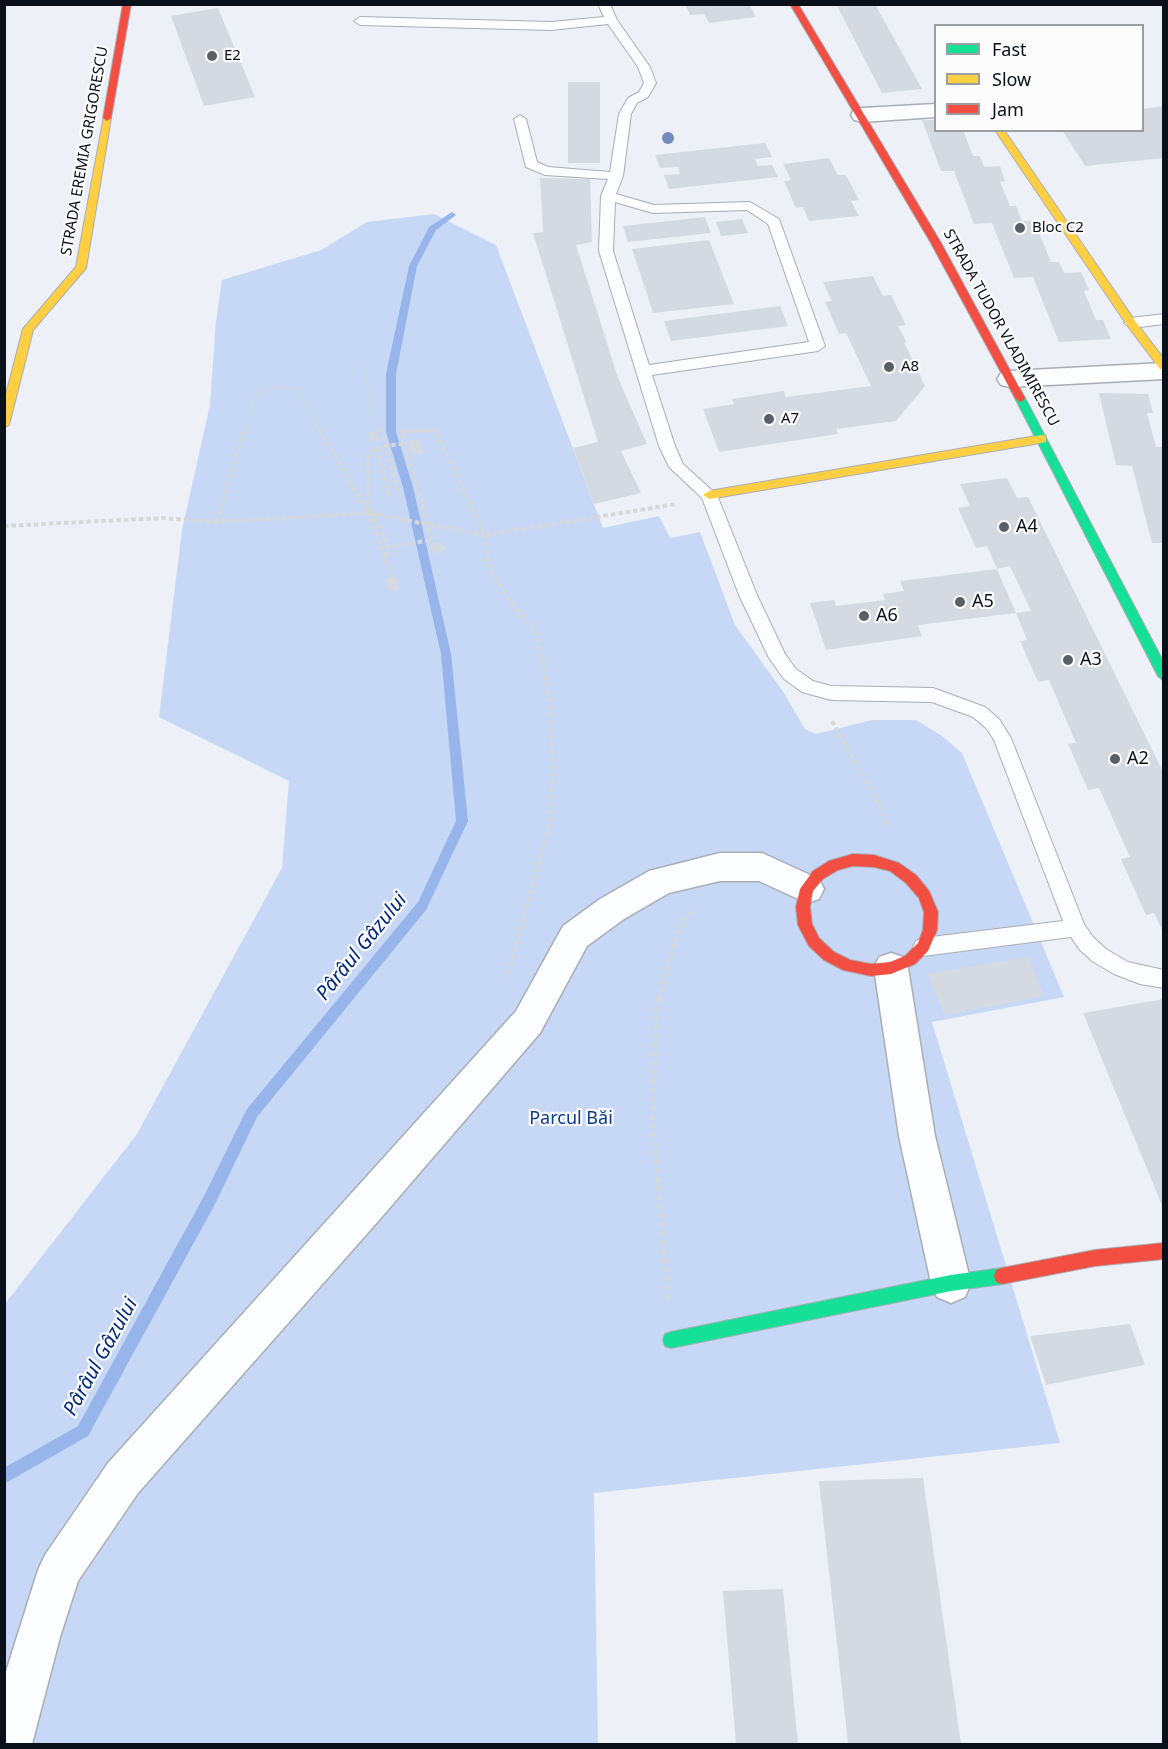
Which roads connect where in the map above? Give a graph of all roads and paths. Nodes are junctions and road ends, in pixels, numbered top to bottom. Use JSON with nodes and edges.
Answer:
{"nodes":[{"id":1,"x":127,"y":4,"type":"edge"},
{"id":2,"x":794,"y":4,"type":"edge"},
{"id":3,"x":607,"y":12,"type":"edge"},
{"id":4,"x":360,"y":21,"type":"dead end"},
{"id":5,"x":934,"y":110,"type":"edge"},
{"id":6,"x":862,"y":115,"type":"junction"},
{"id":7,"x":520,"y":119,"type":"dead end"},
{"id":8,"x":1000,"y":132,"type":"edge"},
{"id":9,"x":616,"y":176,"type":"junction"},
{"id":10,"x":608,"y":196,"type":"junction"},
{"id":11,"x":1164,"y":319,"type":"edge"},
{"id":12,"x":1131,"y":323,"type":"junction"},
{"id":13,"x":365,"y":366,"type":"dead end"},
{"id":14,"x":1164,"y":367,"type":"edge"},
{"id":15,"x":643,"y":371,"type":"junction"},
{"id":16,"x":1164,"y":371,"type":"edge"},
{"id":17,"x":1010,"y":379,"type":"junction"},
{"id":18,"x":4,"y":425,"type":"edge"},
{"id":19,"x":1042,"y":439,"type":"junction"},
{"id":20,"x":405,"y":443,"type":"junction"},
{"id":21,"x":385,"y":446,"type":"junction"},
{"id":22,"x":376,"y":448,"type":"junction"},
{"id":23,"x":399,"y":497,"type":"dead end"},
{"id":24,"x":709,"y":497,"type":"junction"},
{"id":25,"x":390,"y":498,"type":"dead end"},
{"id":26,"x":369,"y":513,"type":"junction"},
{"id":27,"x":217,"y":522,"type":"junction"},
{"id":28,"x":4,"y":526,"type":"edge"},
{"id":29,"x":485,"y":535,"type":"junction"},
{"id":30,"x":388,"y":547,"type":"junction"},
{"id":31,"x":386,"y":561,"type":"junction"},
{"id":32,"x":393,"y":574,"type":"dead end"},
{"id":33,"x":1164,"y":676,"type":"edge"},
{"id":34,"x":831,"y":693,"type":"junction"},
{"id":35,"x":720,"y":867,"type":"junction"},
{"id":36,"x":903,"y":874,"type":"junction"},
{"id":37,"x":807,"y":889,"type":"junction"},
{"id":38,"x":1076,"y":928,"type":"junction"},
{"id":39,"x":923,"y":947,"type":"junction"},
{"id":40,"x":891,"y":968,"type":"junction"},
{"id":41,"x":1164,"y":979,"type":"edge"},
{"id":42,"x":504,"y":989,"type":"dead end"},
{"id":43,"x":1164,"y":1251,"type":"edge"},
{"id":44,"x":951,"y":1283,"type":"junction"},
{"id":45,"x":671,"y":1340,"type":"joint"},
{"id":46,"x":9,"y":1744,"type":"edge"}],
"edges":[{"from":1,"to":18,"type":"street","name":"STRADA EREMIA GRIGORESCU"},
{"from":2,"to":6,"type":"street","name":"STRADA TUDOR VLADIMIRESCU"},
{"from":3,"to":4,"type":"lane"},
{"from":3,"to":9,"type":"lane"},
{"from":5,"to":6,"type":"street"},
{"from":6,"to":17,"type":"street","name":"STRADA TUDOR VLADIMIRESCU"},
{"from":7,"to":9,"type":"lane"},
{"from":8,"to":12,"type":"street"},
{"from":9,"to":10,"type":"lane"},
{"from":10,"to":15,"type":"lane"},
{"from":10,"to":15,"type":"lane"},
{"from":11,"to":12,"type":"lane"},
{"from":12,"to":14,"type":"street"},
{"from":13,"to":21,"type":"path"},
{"from":15,"to":24,"type":"lane"},
{"from":16,"to":17,"type":"street"},
{"from":17,"to":19,"type":"street","name":"STRADA TUDOR VLADIMIRESCU"},
{"from":19,"to":24,"type":"street"},
{"from":19,"to":33,"type":"street","name":"STRADA TUDOR VLADIMIRESCU"},
{"from":20,"to":21,"type":"path"},
{"from":20,"to":29,"type":"path"},
{"from":20,"to":30,"type":"path"},
{"from":21,"to":22,"type":"path"},
{"from":21,"to":23,"type":"path"},
{"from":22,"to":25,"type":"path"},
{"from":22,"to":26,"type":"path"},
{"from":24,"to":29,"type":"path"},
{"from":24,"to":34,"type":"lane"},
{"from":26,"to":27,"type":"path"},
{"from":26,"to":27,"type":"path"},
{"from":26,"to":29,"type":"path","bridge":true},
{"from":26,"to":30,"type":"path"},
{"from":26,"to":31,"type":"path"},
{"from":27,"to":28,"type":"path"},
{"from":29,"to":42,"type":"path"},
{"from":30,"to":31,"type":"path"},
{"from":31,"to":32,"type":"path"},
{"from":34,"to":36,"type":"path"},
{"from":34,"to":38,"type":"lane"},
{"from":35,"to":37,"type":"street"},
{"from":35,"to":45,"type":"path"},
{"from":35,"to":46,"type":"street"},
{"from":36,"to":37,"type":"street"},
{"from":36,"to":39,"type":"street"},
{"from":37,"to":40,"type":"street"},
{"from":38,"to":39,"type":"lane"},
{"from":38,"to":41,"type":"lane"},
{"from":39,"to":40,"type":"street"},
{"from":40,"to":44,"type":"street"},
{"from":43,"to":44,"type":"street"},
{"from":44,"to":45,"type":"street"}]}
